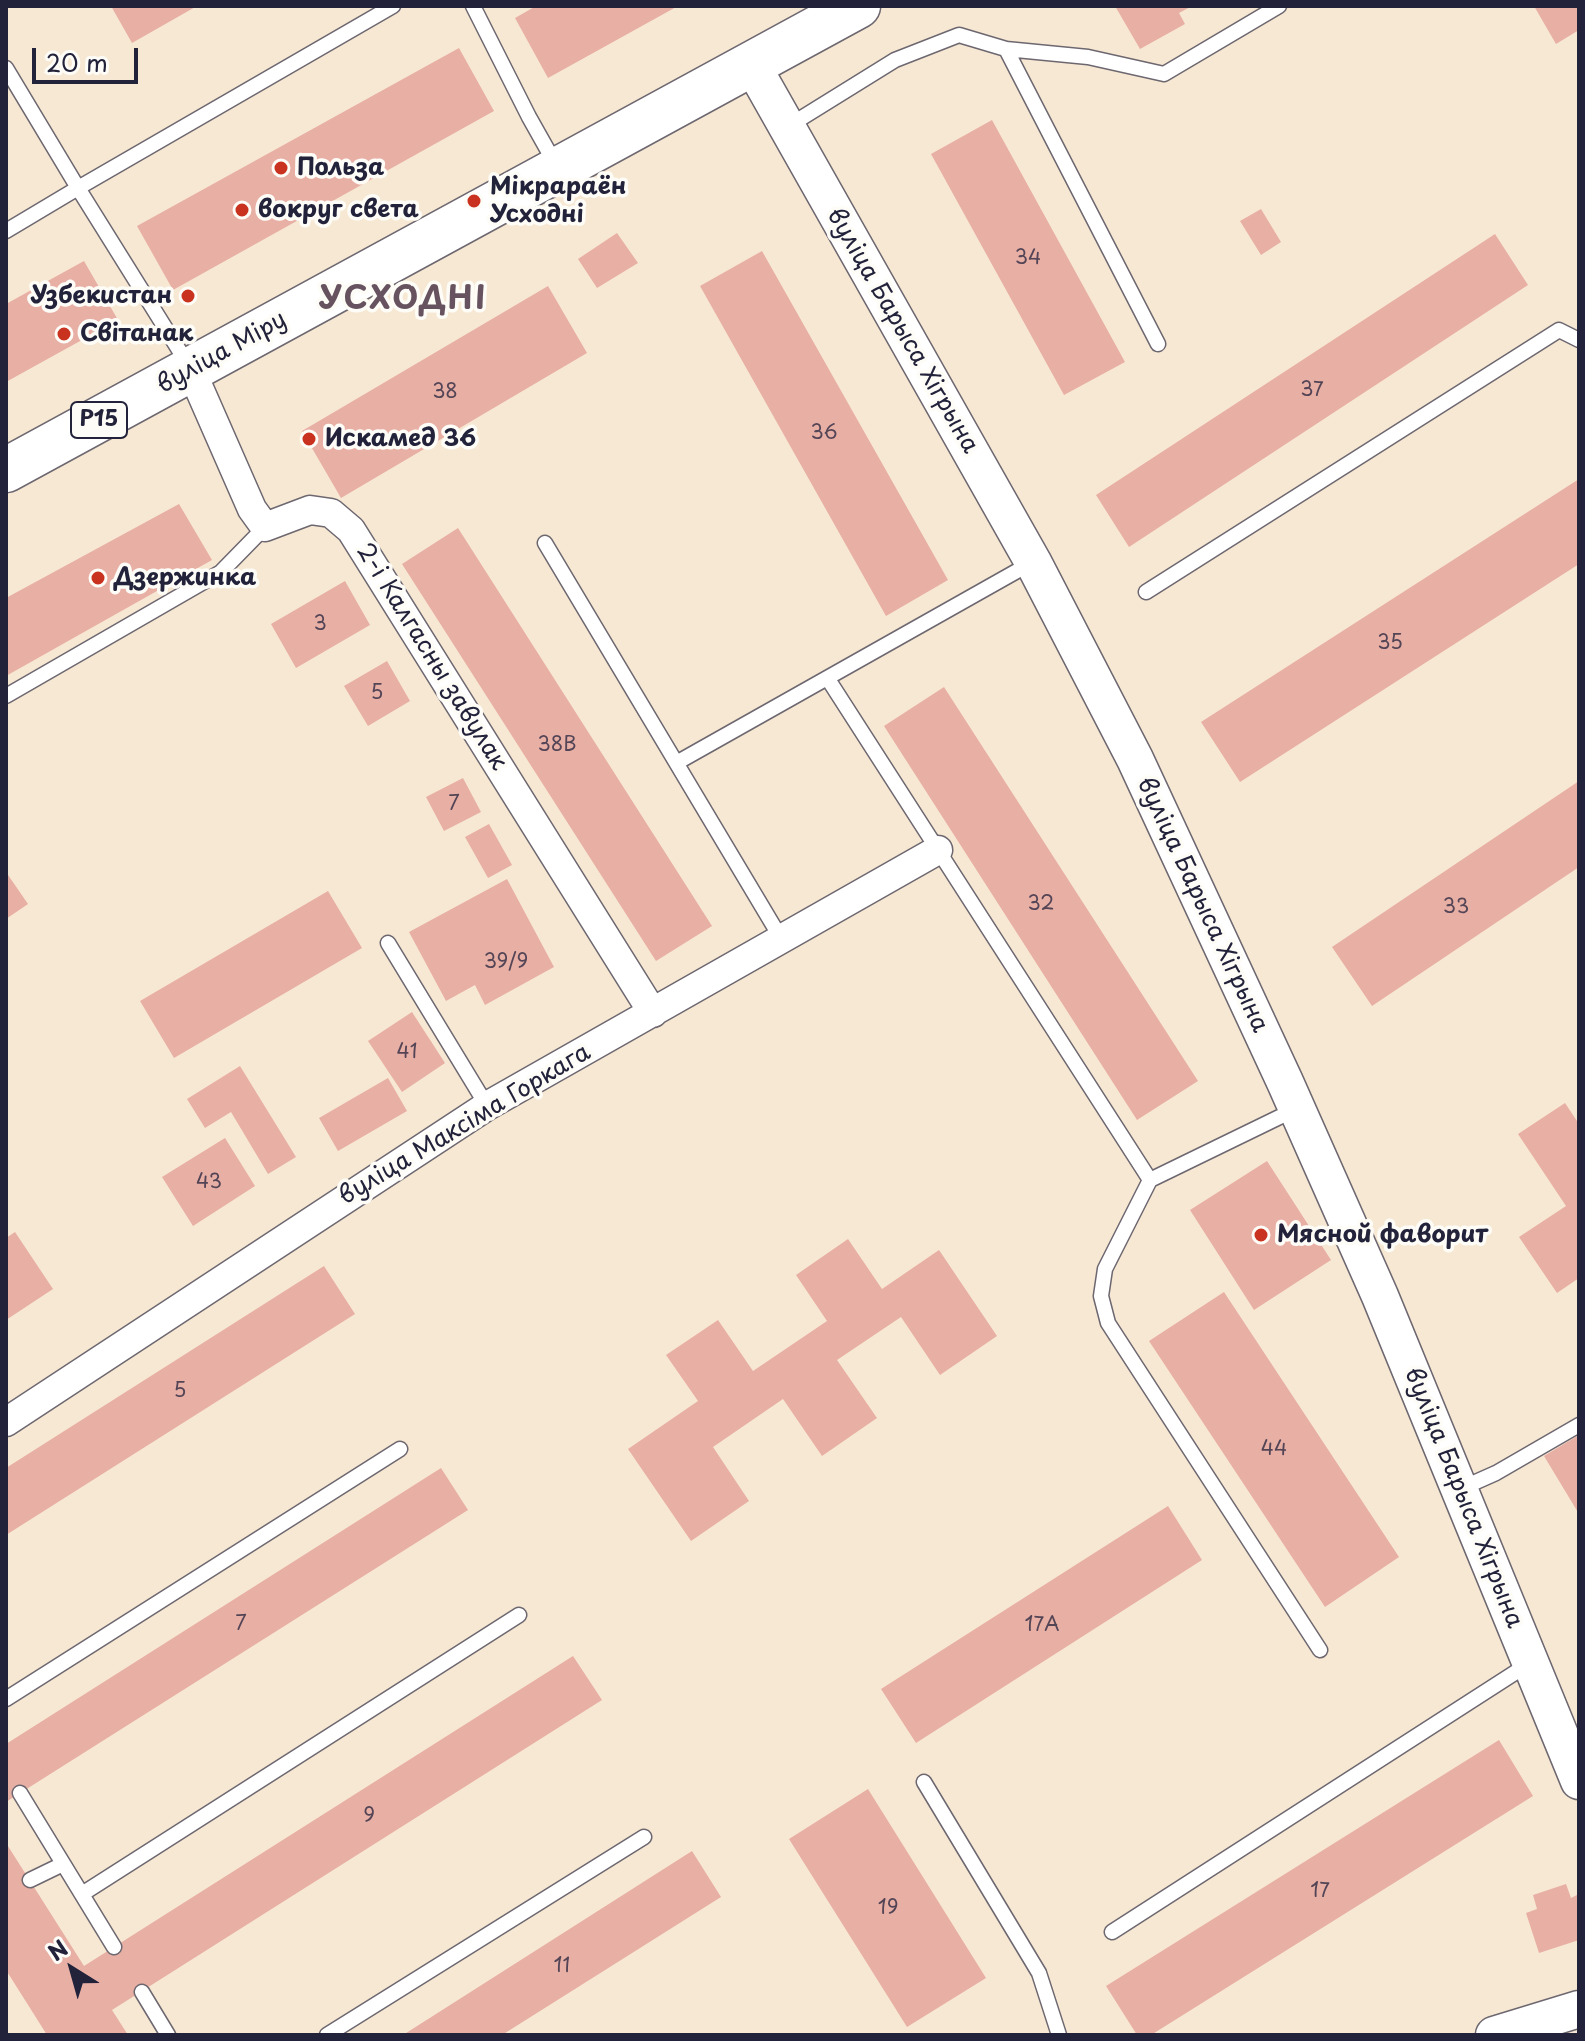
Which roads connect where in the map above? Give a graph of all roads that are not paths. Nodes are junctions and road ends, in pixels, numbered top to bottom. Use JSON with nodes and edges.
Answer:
{"nodes":[{"id":1,"x":473,"y":6,"type":"edge"},
{"id":2,"x":858,"y":6,"type":"edge"},
{"id":3,"x":1279,"y":6,"type":"edge"},
{"id":4,"x":385,"y":8,"type":"edge"},
{"id":5,"x":1006,"y":49,"type":"junction"},
{"id":6,"x":752,"y":65,"type":"junction"},
{"id":7,"x":6,"y":68,"type":"edge"},
{"id":8,"x":787,"y":127,"type":"junction"},
{"id":9,"x":558,"y":168,"type":"junction"},
{"id":10,"x":78,"y":188,"type":"junction"},
{"id":11,"x":6,"y":231,"type":"edge"},
{"id":12,"x":1579,"y":340,"type":"edge"},
{"id":13,"x":1158,"y":344,"type":"dead end"},
{"id":14,"x":191,"y":370,"type":"junction"},
{"id":15,"x":6,"y":470,"type":"edge"},
{"id":16,"x":265,"y":527,"type":"junction"},
{"id":17,"x":545,"y":543,"type":"dead end"},
{"id":18,"x":1033,"y":562,"type":"junction"},
{"id":19,"x":1146,"y":592,"type":"dead end"},
{"id":20,"x":828,"y":679,"type":"junction"},
{"id":21,"x":6,"y":696,"type":"edge"},
{"id":22,"x":678,"y":762,"type":"junction"},
{"id":23,"x":938,"y":850,"type":"junction"},
{"id":24,"x":782,"y":940,"type":"junction"},
{"id":25,"x":388,"y":943,"type":"dead end"},
{"id":26,"x":653,"y":1013,"type":"junction"},
{"id":27,"x":487,"y":1106,"type":"junction"},
{"id":28,"x":1296,"y":1109,"type":"junction"},
{"id":29,"x":1150,"y":1180,"type":"junction"},
{"id":30,"x":6,"y":1422,"type":"edge"},
{"id":31,"x":1579,"y":1425,"type":"edge"},
{"id":32,"x":400,"y":1449,"type":"dead end"},
{"id":33,"x":1460,"y":1489,"type":"junction"},
{"id":34,"x":519,"y":1615,"type":"dead end"},
{"id":35,"x":1320,"y":1650,"type":"dead end"},
{"id":36,"x":1530,"y":1663,"type":"junction"},
{"id":37,"x":6,"y":1699,"type":"edge"},
{"id":38,"x":1579,"y":1781,"type":"edge"},
{"id":39,"x":924,"y":1782,"type":"dead end"},
{"id":40,"x":20,"y":1793,"type":"dead end"},
{"id":41,"x":644,"y":1837,"type":"dead end"},
{"id":42,"x":63,"y":1864,"type":"junction"},
{"id":43,"x":30,"y":1880,"type":"dead end"},
{"id":44,"x":82,"y":1894,"type":"junction"},
{"id":45,"x":1112,"y":1932,"type":"dead end"},
{"id":46,"x":114,"y":1947,"type":"dead end"},
{"id":47,"x":142,"y":1992,"type":"dead end"},
{"id":48,"x":1579,"y":2009,"type":"edge"},
{"id":49,"x":168,"y":2035,"type":"edge"},
{"id":50,"x":327,"y":2035,"type":"edge"},
{"id":51,"x":1059,"y":2035,"type":"edge"},
{"id":52,"x":1494,"y":2035,"type":"edge"}],
"edges":[{"from":1,"to":9,"type":"lane"},
{"from":2,"to":6,"type":"main road","name":"вуліца Міру","number":"Р15"},
{"from":3,"to":5,"type":"lane"},
{"from":4,"to":10,"type":"lane"},
{"from":5,"to":8,"type":"lane"},
{"from":5,"to":13,"type":"lane"},
{"from":6,"to":8,"type":"street","name":"вуліца Барыса Хігрына"},
{"from":6,"to":9,"type":"main road","name":"вуліца Міру","number":"Р15"},
{"from":7,"to":10,"type":"lane"},
{"from":8,"to":18,"type":"street","name":"вуліца Барыса Хігрына"},
{"from":9,"to":14,"type":"main road","name":"вуліца Міру","number":"Р15"},
{"from":10,"to":11,"type":"lane"},
{"from":10,"to":14,"type":"lane"},
{"from":12,"to":19,"type":"lane"},
{"from":14,"to":15,"type":"main road","name":"вуліца Міру","number":"Р15"},
{"from":14,"to":16,"type":"street"},
{"from":16,"to":21,"type":"lane"},
{"from":16,"to":26,"type":"street","name":"2-і Калгасны завулак"},
{"from":17,"to":22,"type":"lane"},
{"from":18,"to":20,"type":"lane"},
{"from":18,"to":28,"type":"street","name":"вуліца Барыса Хігрына"},
{"from":20,"to":22,"type":"lane"},
{"from":20,"to":23,"type":"lane"},
{"from":22,"to":24,"type":"lane"},
{"from":23,"to":24,"type":"street","name":"вуліца Максіма Горкага"},
{"from":23,"to":29,"type":"lane"},
{"from":24,"to":26,"type":"street","name":"вуліца Максіма Горкага"},
{"from":25,"to":27,"type":"lane"},
{"from":26,"to":27,"type":"street","name":"вуліца Максіма Горкага"},
{"from":27,"to":30,"type":"street","name":"вуліца Максіма Горкага"},
{"from":28,"to":29,"type":"lane"},
{"from":28,"to":33,"type":"street","name":"вуліца Барыса Хігрына"},
{"from":29,"to":35,"type":"lane"},
{"from":31,"to":33,"type":"lane"},
{"from":32,"to":37,"type":"lane"},
{"from":33,"to":36,"type":"street","name":"вуліца Барыса Хігрына"},
{"from":34,"to":44,"type":"lane"},
{"from":36,"to":38,"type":"street","name":"вуліца Барыса Хігрына"},
{"from":36,"to":45,"type":"lane"},
{"from":39,"to":51,"type":"lane"},
{"from":40,"to":42,"type":"lane"},
{"from":41,"to":50,"type":"lane"},
{"from":42,"to":43,"type":"lane"},
{"from":42,"to":44,"type":"lane"},
{"from":44,"to":46,"type":"lane"},
{"from":47,"to":49,"type":"lane"},
{"from":48,"to":52,"type":"street"}]}
